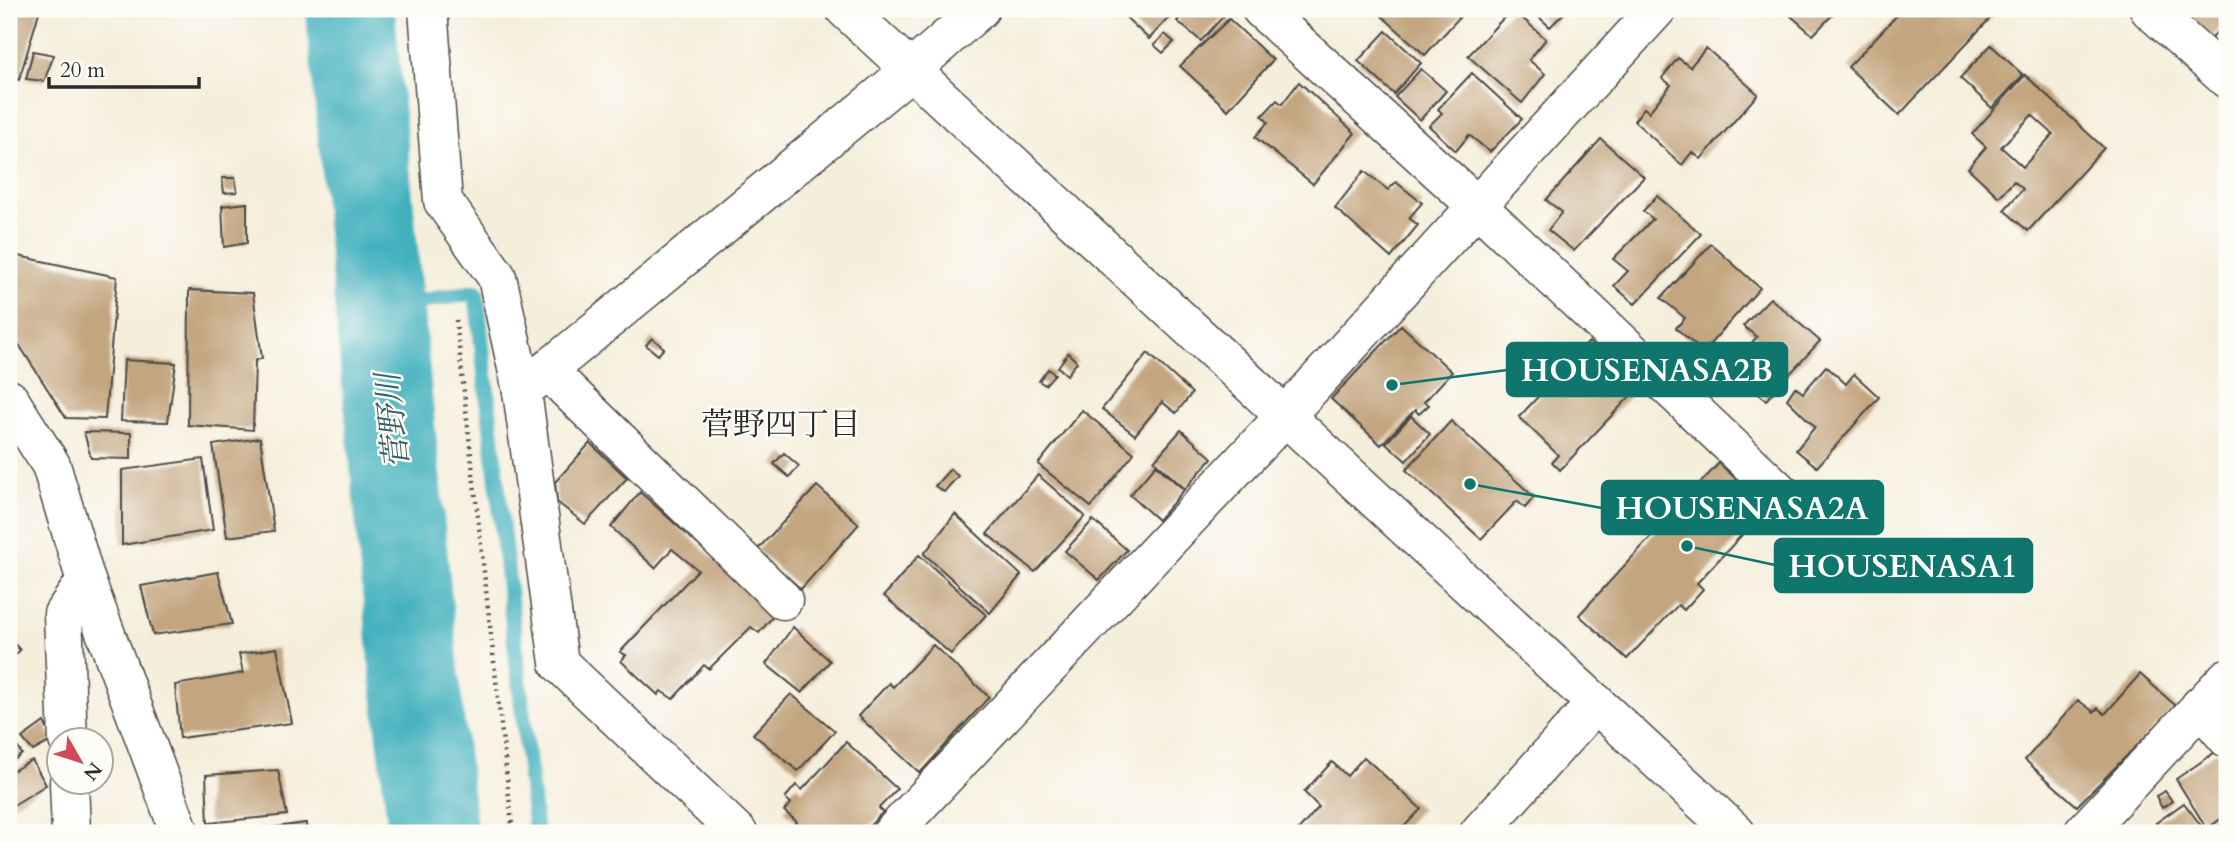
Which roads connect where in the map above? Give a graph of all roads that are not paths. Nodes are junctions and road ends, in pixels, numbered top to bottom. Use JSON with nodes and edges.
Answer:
{"nodes":[{"id":1,"x":428,"y":9,"type":"edge"},
{"id":2,"x":845,"y":9,"type":"edge"},
{"id":3,"x":979,"y":9,"type":"edge"},
{"id":4,"x":1261,"y":9,"type":"edge"},
{"id":5,"x":1657,"y":9,"type":"edge"},
{"id":6,"x":2149,"y":9,"type":"edge"},
{"id":7,"x":911,"y":70,"type":"junction"},
{"id":8,"x":2225,"y":72,"type":"edge"},
{"id":9,"x":1477,"y":206,"type":"junction"},
{"id":10,"x":534,"y":381,"type":"junction"},
{"id":11,"x":9,"y":400,"type":"edge"},
{"id":12,"x":1286,"y":415,"type":"junction"},
{"id":13,"x":1783,"y":495,"type":"dead end"},
{"id":14,"x":86,"y":581,"type":"junction"},
{"id":15,"x":783,"y":600,"type":"dead end"},
{"id":16,"x":2227,"y":678,"type":"edge"},
{"id":17,"x":1596,"y":704,"type":"junction"},
{"id":18,"x":2200,"y":706,"type":"junction"},
{"id":19,"x":67,"y":726,"type":"edge"},
{"id":20,"x":2227,"y":738,"type":"edge"},
{"id":21,"x":70,"y":796,"type":"edge"},
{"id":22,"x":71,"y":833,"type":"edge"},
{"id":23,"x":180,"y":833,"type":"edge"},
{"id":24,"x":738,"y":833,"type":"edge"},
{"id":25,"x":892,"y":833,"type":"edge"},
{"id":26,"x":1479,"y":833,"type":"edge"},
{"id":27,"x":1736,"y":833,"type":"edge"},
{"id":28,"x":2083,"y":833,"type":"edge"}],
"edges":[{"from":1,"to":10,"type":"street"},
{"from":2,"to":7,"type":"street"},
{"from":3,"to":7,"type":"street"},
{"from":4,"to":9,"type":"street"},
{"from":5,"to":9,"type":"street"},
{"from":6,"to":8,"type":"street"},
{"from":7,"to":10,"type":"street"},
{"from":7,"to":12,"type":"street"},
{"from":9,"to":12,"type":"street"},
{"from":9,"to":13,"type":"street"},
{"from":10,"to":15,"type":"street"},
{"from":10,"to":24,"type":"street"},
{"from":11,"to":14,"type":"street"},
{"from":12,"to":17,"type":"street"},
{"from":12,"to":25,"type":"street"},
{"from":14,"to":19,"type":"street"},
{"from":14,"to":23,"type":"street"},
{"from":16,"to":18,"type":"street"},
{"from":17,"to":26,"type":"street"},
{"from":17,"to":27,"type":"street"},
{"from":18,"to":20,"type":"street"},
{"from":18,"to":28,"type":"street"},
{"from":21,"to":22,"type":"street"}]}
